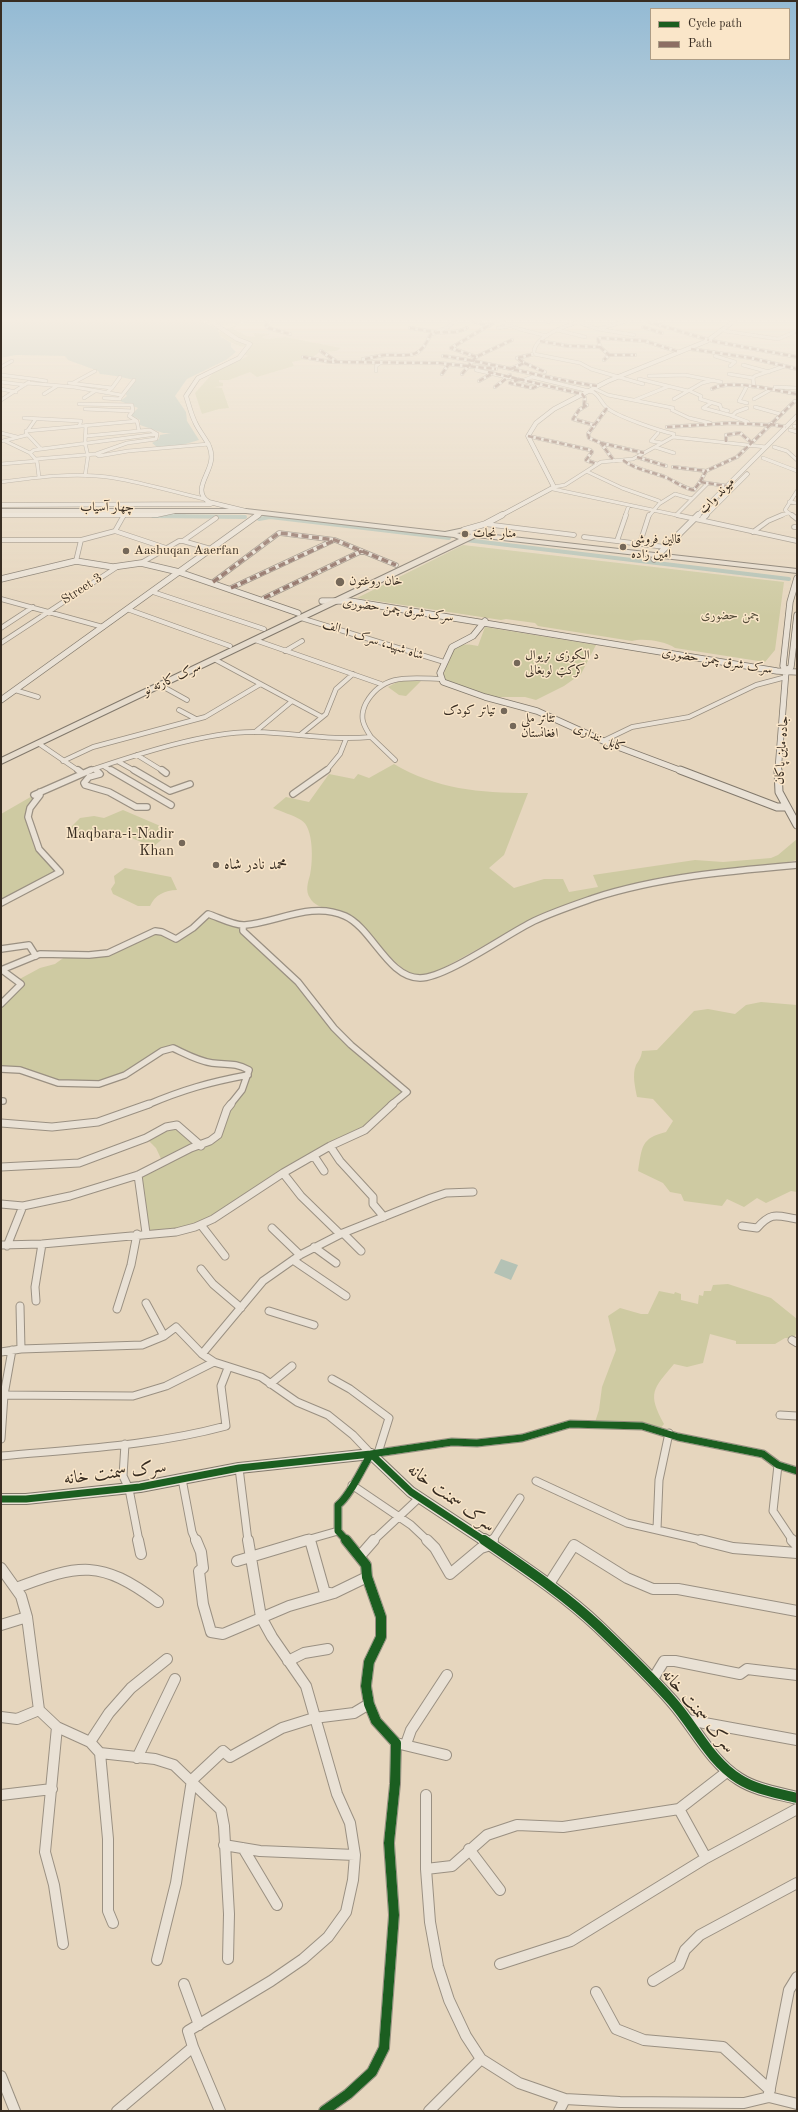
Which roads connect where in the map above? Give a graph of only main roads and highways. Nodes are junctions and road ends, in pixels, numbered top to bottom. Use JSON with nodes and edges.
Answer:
{"nodes":[{"id":1,"x":194,"y":420,"type":"edge"},
{"id":2,"x":539,"y":420,"type":"edge"},
{"id":3,"x":793,"y":427,"type":"edge"},
{"id":4,"x":214,"y":504,"type":"junction"},
{"id":5,"x":1,"y":505,"type":"edge"},
{"id":6,"x":1,"y":510,"type":"edge"},
{"id":7,"x":22,"y":510,"type":"junction"},
{"id":8,"x":175,"y":511,"type":"junction"},
{"id":9,"x":212,"y":511,"type":"junction"},
{"id":10,"x":246,"y":512,"type":"junction"},
{"id":11,"x":261,"y":513,"type":"junction"},
{"id":12,"x":1,"y":515,"type":"edge"},
{"id":13,"x":485,"y":524,"type":"junction"},
{"id":14,"x":464,"y":530,"type":"junction"},
{"id":15,"x":465,"y":536,"type":"junction"},
{"id":16,"x":659,"y":558,"type":"junction"},
{"id":17,"x":180,"y":572,"type":"junction"},
{"id":18,"x":796,"y":574,"type":"edge"},
{"id":19,"x":1,"y":578,"type":"edge"},
{"id":20,"x":332,"y":600,"type":"junction"},
{"id":21,"x":301,"y":614,"type":"junction"},
{"id":22,"x":797,"y":614,"type":"edge"},
{"id":23,"x":484,"y":622,"type":"junction"},
{"id":24,"x":797,"y":672,"type":"edge"},
{"id":25,"x":786,"y":674,"type":"junction"},
{"id":26,"x":1,"y":700,"type":"edge"},
{"id":27,"x":1,"y":754,"type":"edge"},
{"id":28,"x":1,"y":761,"type":"edge"},
{"id":29,"x":786,"y":807,"type":"junction"},
{"id":30,"x":797,"y":825,"type":"edge"},
{"id":31,"x":1,"y":1499,"type":"edge"},
{"id":32,"x":797,"y":1798,"type":"edge"}],
"edges":[{"from":1,"to":4,"type":"main road"},
{"from":2,"to":13,"type":"main road"},
{"from":3,"to":16,"type":"main road","name":"میوند واټ"},
{"from":3,"to":16,"type":"main road","name":"میوند واټ"},
{"from":4,"to":5,"type":"main road"},
{"from":4,"to":10,"type":"main road"},
{"from":6,"to":7,"type":"highway","name":"چهار آسیاب"},
{"from":7,"to":8,"type":"highway","name":"چهار آسیاب"},
{"from":7,"to":9,"type":"highway","name":"چهار آسیاب"},
{"from":8,"to":9,"type":"highway","name":"چهار آسیاب"},
{"from":8,"to":12,"type":"main road"},
{"from":9,"to":10,"type":"highway","name":"چهار آسیاب"},
{"from":10,"to":11,"type":"highway","name":"چهار آسیاب"},
{"from":11,"to":15,"type":"highway","name":"چهار آسیاب"},
{"from":11,"to":17,"type":"main road"},
{"from":13,"to":14,"type":"main road"},
{"from":13,"to":15,"type":"main road"},
{"from":14,"to":15,"type":"highway"},
{"from":14,"to":15,"type":"highway"},
{"from":15,"to":16,"type":"highway","name":"چهار آسیاب"},
{"from":15,"to":20,"type":"highway","name":"سرک کارته نو"},
{"from":15,"to":20,"type":"highway","name":"سرک کارته نو"},
{"from":16,"to":18,"type":"highway","name":"چهار آسیاب"},
{"from":17,"to":19,"type":"main road"},
{"from":17,"to":21,"type":"main road"},
{"from":17,"to":21,"type":"main road"},
{"from":17,"to":26,"type":"main road"},
{"from":18,"to":25,"type":"main road"},
{"from":20,"to":21,"type":"highway","name":"سرک کارته نو"},
{"from":20,"to":21,"type":"highway","name":"سرک کارته نو"},
{"from":20,"to":23,"type":"main road","name":"سرک شرق چمن حضوری"},
{"from":21,"to":27,"type":"highway","name":"سرک کارته نو"},
{"from":21,"to":28,"type":"highway","name":"سرک کارته نو"},
{"from":22,"to":25,"type":"main road"},
{"from":23,"to":25,"type":"main road","name":"سرک شرق چمن حضوری"},
{"from":23,"to":29,"type":"main road","name":"کابل ننداری"},
{"from":24,"to":25,"type":"main road","name":"سرک شرق چمن حضوری"},
{"from":25,"to":29,"type":"main road","name":"جاده ماین پاکان"},
{"from":29,"to":30,"type":"main road","name":"جاده ماین پاکان"},
{"from":31,"to":32,"type":"main road","name":"سرک سمنت خانه"}]}
